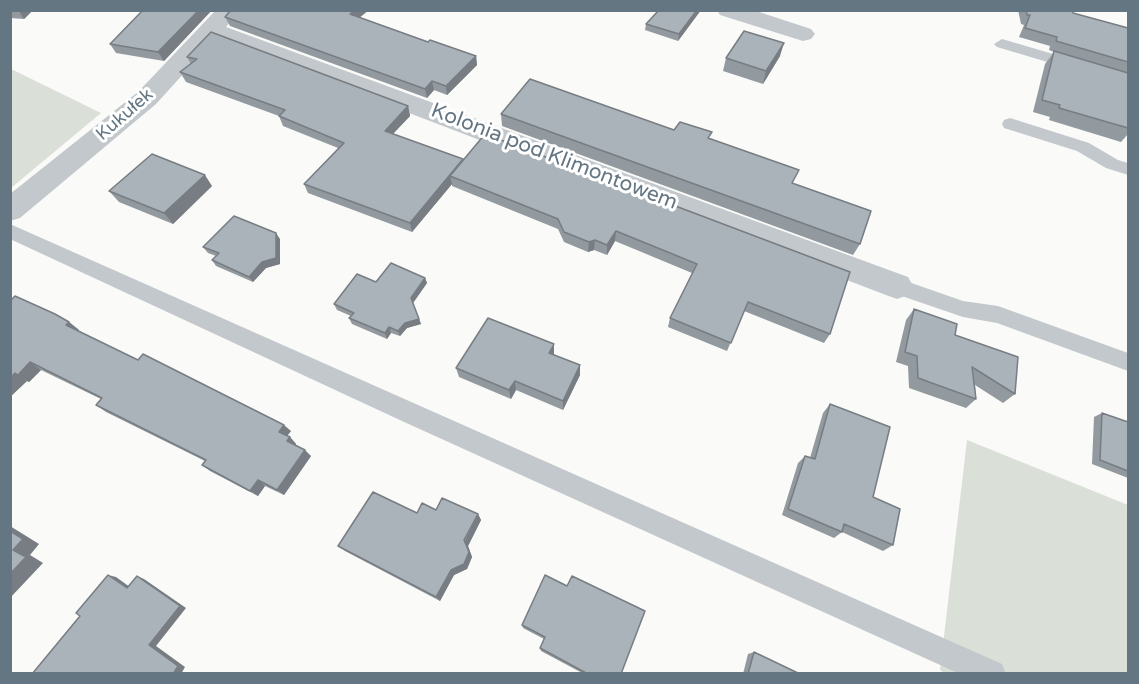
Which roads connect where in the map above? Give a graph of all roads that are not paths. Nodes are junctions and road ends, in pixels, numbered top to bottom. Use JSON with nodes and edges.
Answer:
{"nodes":[{"id":1,"x":229,"y":10,"type":"edge"},
{"id":2,"x":728,"y":10,"type":"edge"},
{"id":3,"x":210,"y":31,"type":"junction"},
{"id":4,"x":803,"y":34,"type":"dead end"},
{"id":5,"x":1002,"y":44,"type":"dead end"},
{"id":6,"x":1128,"y":81,"type":"edge"},
{"id":7,"x":1010,"y":124,"type":"dead end"},
{"id":8,"x":1128,"y":169,"type":"edge"},
{"id":9,"x":10,"y":210,"type":"edge"},
{"id":10,"x":10,"y":231,"type":"edge"},
{"id":11,"x":897,"y":286,"type":"joint"},
{"id":12,"x":1128,"y":362,"type":"edge"},
{"id":13,"x":992,"y":674,"type":"edge"}],
"edges":[{"from":1,"to":3,"type":"street","name":"Kukułek"},
{"from":2,"to":4,"type":"street"},
{"from":3,"to":9,"type":"street","name":"Kukułek"},
{"from":3,"to":11,"type":"street","name":"Kolonia pod Klimontowem"},
{"from":5,"to":6,"type":"lane"},
{"from":7,"to":8,"type":"lane"},
{"from":10,"to":13,"type":"lane"},
{"from":11,"to":12,"type":"lane"}]}
